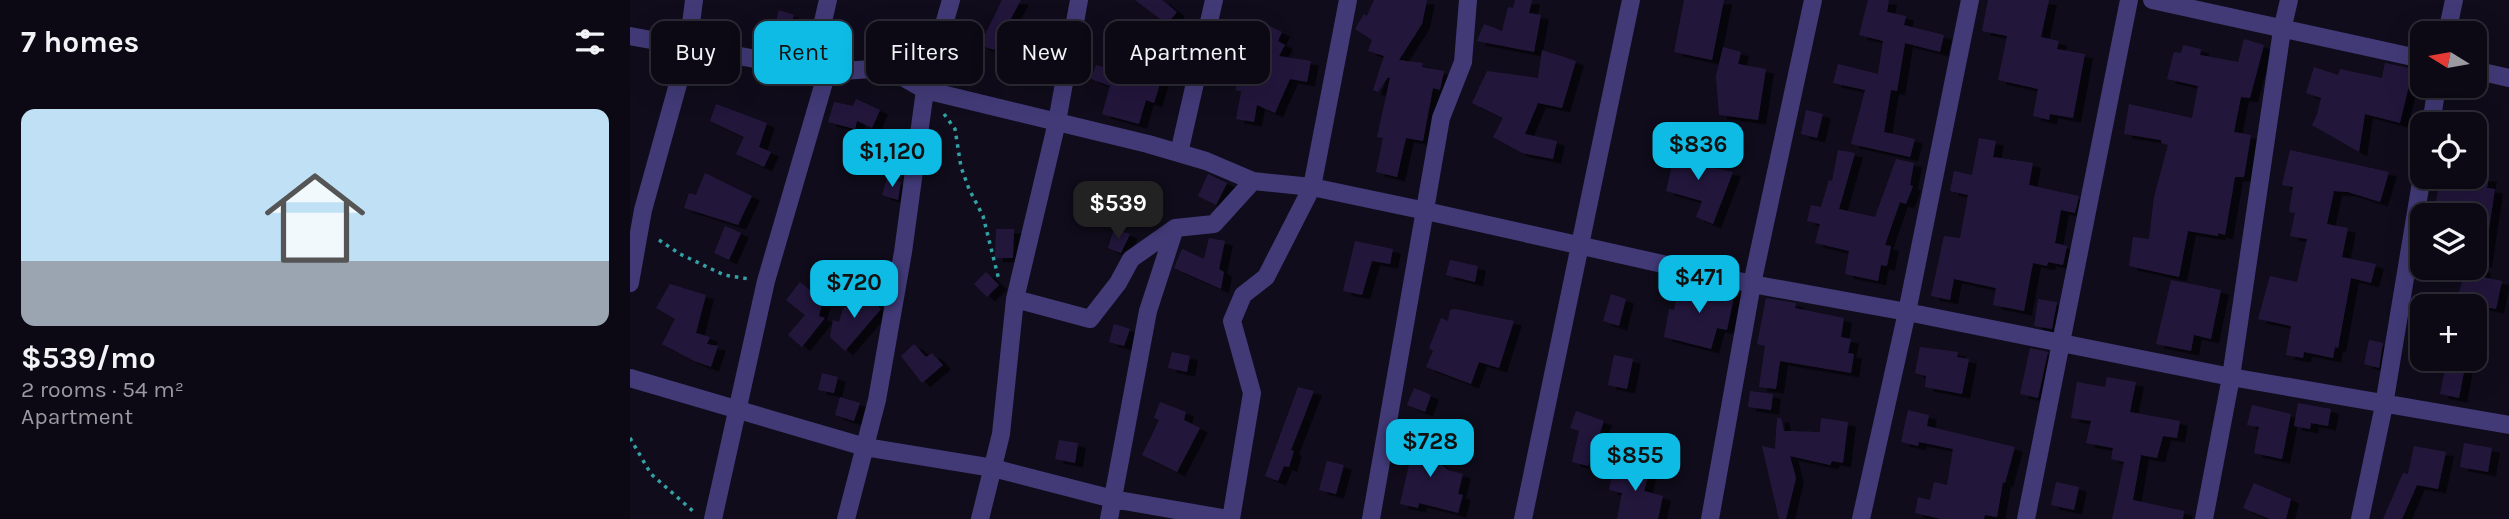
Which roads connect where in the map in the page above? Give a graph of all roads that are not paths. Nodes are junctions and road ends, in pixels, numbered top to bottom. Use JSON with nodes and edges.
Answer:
{"nodes":[{"id":1,"x":694,"y":0,"type":"edge"},
{"id":2,"x":828,"y":0,"type":"edge"},
{"id":3,"x":951,"y":0,"type":"edge"},
{"id":4,"x":1079,"y":0,"type":"edge"},
{"id":5,"x":1214,"y":0,"type":"edge"},
{"id":6,"x":1348,"y":0,"type":"edge"},
{"id":7,"x":1468,"y":0,"type":"edge"},
{"id":8,"x":1630,"y":0,"type":"edge"},
{"id":9,"x":1812,"y":0,"type":"edge"},
{"id":10,"x":1970,"y":0,"type":"edge"},
{"id":11,"x":2129,"y":0,"type":"edge"},
{"id":12,"x":2152,"y":0,"type":"edge"},
{"id":13,"x":2289,"y":0,"type":"edge"},
{"id":14,"x":2454,"y":0,"type":"edge"},
{"id":15,"x":691,"y":21,"type":"edge"},
{"id":16,"x":823,"y":21,"type":"edge"},
{"id":17,"x":2450,"y":21,"type":"edge"},
{"id":18,"x":2282,"y":30,"type":"junction"},
{"id":19,"x":630,"y":36,"type":"edge"},
{"id":20,"x":651,"y":40,"type":"edge"},
{"id":21,"x":2410,"y":57,"type":"edge"},
{"id":22,"x":852,"y":70,"type":"edge"},
{"id":23,"x":2487,"y":73,"type":"edge"},
{"id":24,"x":2509,"y":78,"type":"edge"},
{"id":25,"x":678,"y":84,"type":"edge"},
{"id":26,"x":823,"y":84,"type":"edge"},
{"id":27,"x":925,"y":90,"type":"junction"},
{"id":28,"x":1058,"y":122,"type":"junction"},
{"id":29,"x":1179,"y":153,"type":"junction"},
{"id":30,"x":1253,"y":181,"type":"junction"},
{"id":31,"x":1312,"y":187,"type":"junction"},
{"id":32,"x":2420,"y":189,"type":"edge"},
{"id":33,"x":1426,"y":211,"type":"junction"},
{"id":34,"x":1175,"y":228,"type":"junction"},
{"id":35,"x":1579,"y":245,"type":"junction"},
{"id":36,"x":630,"y":283,"type":"edge"},
{"id":37,"x":1752,"y":284,"type":"junction"},
{"id":38,"x":1015,"y":299,"type":"junction"},
{"id":39,"x":1907,"y":312,"type":"junction"},
{"id":40,"x":2061,"y":344,"type":"junction"},
{"id":41,"x":2231,"y":377,"type":"junction"},
{"id":42,"x":630,"y":378,"type":"edge"},
{"id":43,"x":2384,"y":405,"type":"junction"},
{"id":44,"x":737,"y":410,"type":"junction"},
{"id":45,"x":2509,"y":425,"type":"edge"},
{"id":46,"x":865,"y":447,"type":"junction"},
{"id":47,"x":993,"y":468,"type":"junction"},
{"id":48,"x":1113,"y":499,"type":"junction"},
{"id":49,"x":713,"y":519,"type":"edge"},
{"id":50,"x":846,"y":519,"type":"edge"},
{"id":51,"x":980,"y":519,"type":"edge"},
{"id":52,"x":1109,"y":519,"type":"edge"},
{"id":53,"x":1229,"y":519,"type":"edge"},
{"id":54,"x":1371,"y":519,"type":"edge"},
{"id":55,"x":1523,"y":519,"type":"edge"},
{"id":56,"x":1710,"y":519,"type":"edge"},
{"id":57,"x":1861,"y":519,"type":"edge"},
{"id":58,"x":2026,"y":519,"type":"edge"},
{"id":59,"x":2204,"y":519,"type":"edge"},
{"id":60,"x":2360,"y":519,"type":"edge"}],
"edges":[{"from":1,"to":15,"type":"street"},
{"from":2,"to":16,"type":"street"},
{"from":3,"to":27,"type":"street"},
{"from":4,"to":28,"type":"street"},
{"from":5,"to":29,"type":"street"},
{"from":6,"to":31,"type":"street"},
{"from":7,"to":33,"type":"street"},
{"from":8,"to":35,"type":"street"},
{"from":9,"to":37,"type":"street"},
{"from":10,"to":39,"type":"street"},
{"from":11,"to":40,"type":"street"},
{"from":12,"to":18,"type":"street"},
{"from":13,"to":18,"type":"street"},
{"from":14,"to":17,"type":"street"},
{"from":18,"to":21,"type":"street"},
{"from":18,"to":41,"type":"street"},
{"from":19,"to":20,"type":"street"},
{"from":22,"to":27,"type":"street"},
{"from":23,"to":24,"type":"street"},
{"from":25,"to":36,"type":"street"},
{"from":26,"to":44,"type":"street"},
{"from":27,"to":28,"type":"street"},
{"from":27,"to":46,"type":"street"},
{"from":28,"to":29,"type":"street"},
{"from":28,"to":38,"type":"street"},
{"from":29,"to":30,"type":"street"},
{"from":30,"to":31,"type":"street"},
{"from":30,"to":34,"type":"street"},
{"from":31,"to":33,"type":"street"},
{"from":31,"to":53,"type":"street"},
{"from":32,"to":43,"type":"street"},
{"from":33,"to":35,"type":"street"},
{"from":33,"to":54,"type":"street"},
{"from":34,"to":38,"type":"street"},
{"from":34,"to":48,"type":"street"},
{"from":35,"to":37,"type":"street"},
{"from":35,"to":55,"type":"street"},
{"from":37,"to":39,"type":"street"},
{"from":37,"to":56,"type":"street"},
{"from":38,"to":47,"type":"street"},
{"from":39,"to":40,"type":"street"},
{"from":39,"to":57,"type":"street"},
{"from":40,"to":41,"type":"street"},
{"from":40,"to":58,"type":"street"},
{"from":41,"to":43,"type":"street"},
{"from":41,"to":59,"type":"street"},
{"from":42,"to":44,"type":"street"},
{"from":43,"to":45,"type":"street"},
{"from":43,"to":60,"type":"street"},
{"from":44,"to":46,"type":"street"},
{"from":44,"to":49,"type":"street"},
{"from":46,"to":47,"type":"street"},
{"from":46,"to":50,"type":"street"},
{"from":47,"to":48,"type":"street"},
{"from":47,"to":51,"type":"street"},
{"from":48,"to":52,"type":"street"},
{"from":48,"to":53,"type":"street"}]}
